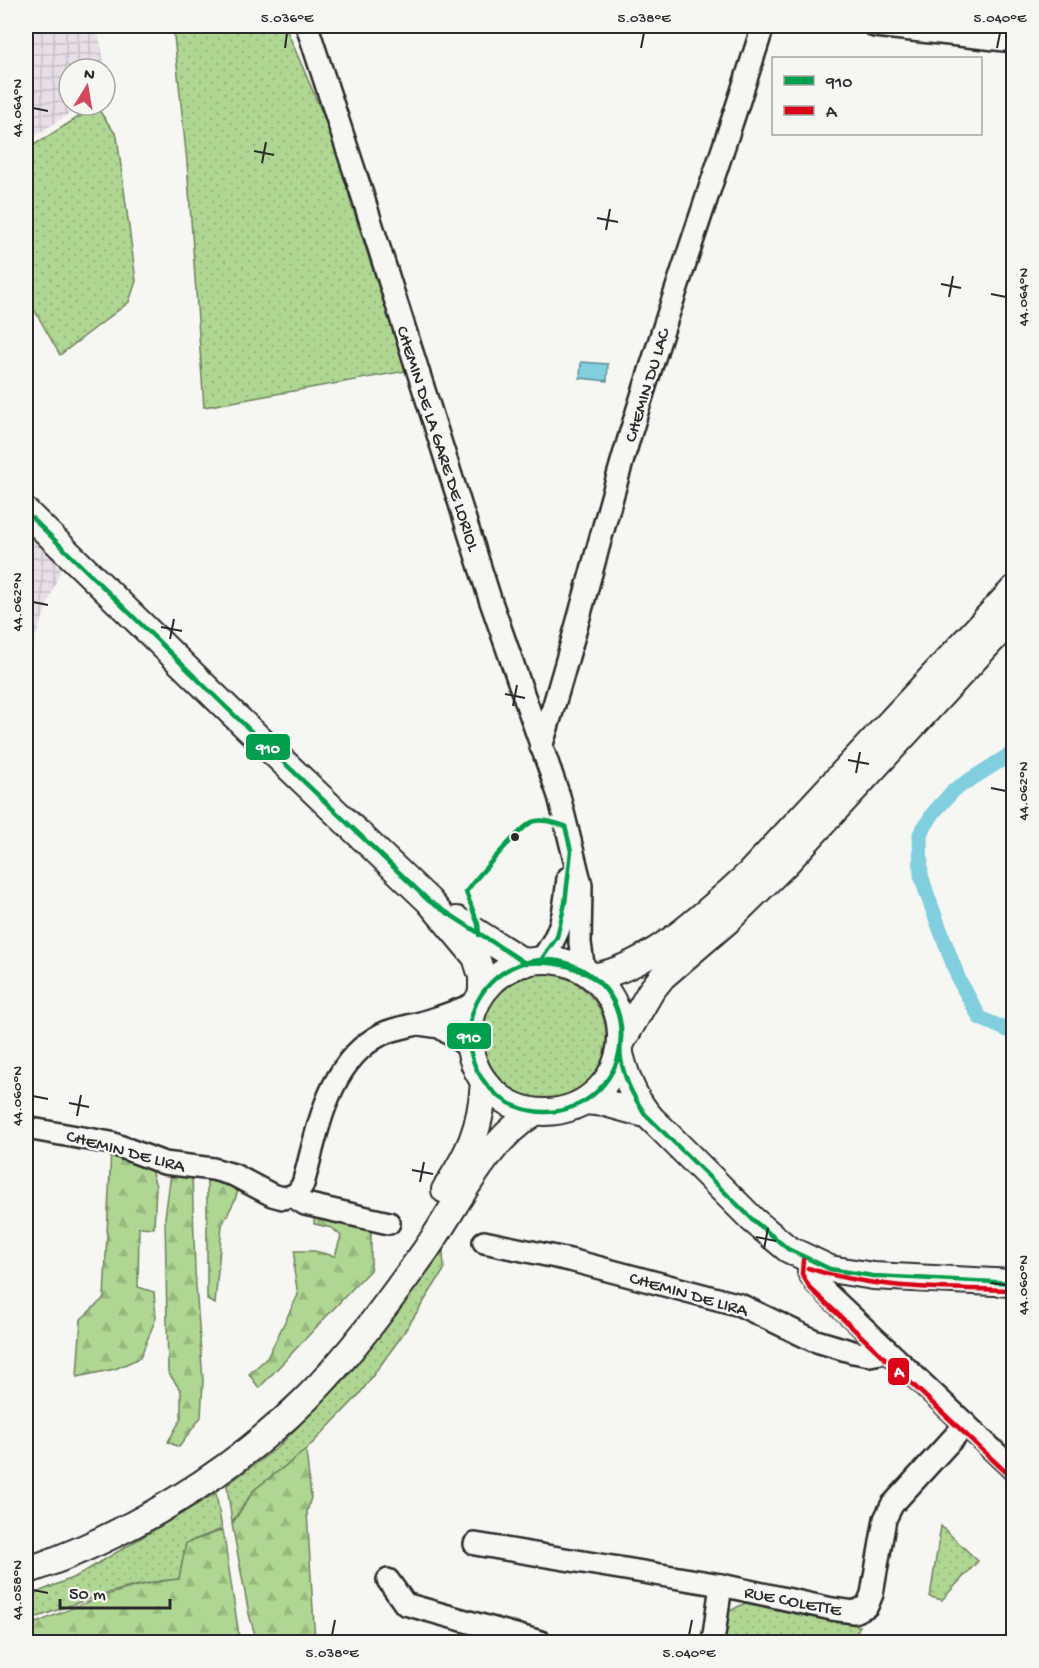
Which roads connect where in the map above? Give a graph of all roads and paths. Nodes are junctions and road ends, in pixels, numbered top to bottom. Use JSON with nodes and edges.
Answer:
{"nodes":[{"id":1,"x":307,"y":26,"type":"edge"},
{"id":2,"x":763,"y":26,"type":"edge"},
{"id":3,"x":875,"y":26,"type":"edge"},
{"id":4,"x":1014,"y":41,"type":"edge"},
{"id":5,"x":26,"y":512,"type":"edge"},
{"id":6,"x":1014,"y":589,"type":"edge"},
{"id":7,"x":1014,"y":616,"type":"edge"},
{"id":8,"x":541,"y":747,"type":"junction"},
{"id":9,"x":571,"y":851,"type":"junction"},
{"id":10,"x":429,"y":901,"type":"junction"},
{"id":11,"x":533,"y":961,"type":"junction"},
{"id":12,"x":588,"y":974,"type":"junction"},
{"id":13,"x":479,"y":997,"type":"junction"},
{"id":14,"x":418,"y":1024,"type":"junction"},
{"id":15,"x":624,"y":1040,"type":"junction"},
{"id":16,"x":469,"y":1047,"type":"junction"},
{"id":17,"x":484,"y":1082,"type":"junction"},
{"id":18,"x":586,"y":1101,"type":"junction"},
{"id":19,"x":535,"y":1112,"type":"junction"},
{"id":20,"x":645,"y":1114,"type":"junction"},
{"id":21,"x":26,"y":1128,"type":"edge"},
{"id":22,"x":292,"y":1196,"type":"junction"},
{"id":23,"x":389,"y":1223,"type":"dead end"},
{"id":24,"x":484,"y":1242,"type":"dead end"},
{"id":25,"x":810,"y":1261,"type":"junction"},
{"id":26,"x":1014,"y":1283,"type":"edge"},
{"id":27,"x":888,"y":1350,"type":"junction"},
{"id":28,"x":966,"y":1424,"type":"junction"},
{"id":29,"x":1014,"y":1470,"type":"edge"},
{"id":30,"x":475,"y":1544,"type":"dead end"},
{"id":31,"x":26,"y":1553,"type":"edge"},
{"id":32,"x":26,"y":1571,"type":"edge"},
{"id":33,"x":388,"y":1580,"type":"dead end"},
{"id":34,"x":721,"y":1585,"type":"junction"},
{"id":35,"x":542,"y":1642,"type":"edge"},
{"id":36,"x":713,"y":1642,"type":"edge"}],
"edges":[{"from":1,"to":8,"type":"street","name":"CHEMIN DE LA GARE DE LORIOL"},
{"from":2,"to":8,"type":"street","name":"CHEMIN DU LAC"},
{"from":3,"to":4,"type":"street"},
{"from":5,"to":10,"type":"main road"},
{"from":6,"to":12,"type":"main road"},
{"from":7,"to":15,"type":"main road"},
{"from":8,"to":9,"type":"street","name":"CHEMIN DE LA GARE DE LORIOL"},
{"from":9,"to":11,"type":"street","name":"CHEMIN DE LA GARE DE LORIOL"},
{"from":9,"to":12,"type":"street","name":"CHEMIN DE LA GARE DE LORIOL"},
{"from":10,"to":11,"type":"main road"},
{"from":10,"to":13,"type":"main road"},
{"from":11,"to":12,"type":"main road"},
{"from":11,"to":13,"type":"main road"},
{"from":12,"to":15,"type":"main road"},
{"from":13,"to":14,"type":"street"},
{"from":13,"to":16,"type":"main road"},
{"from":14,"to":16,"type":"street"},
{"from":14,"to":22,"type":"street"},
{"from":15,"to":18,"type":"main road"},
{"from":15,"to":20,"type":"main road"},
{"from":16,"to":17,"type":"main road"},
{"from":17,"to":19,"type":"main road"},
{"from":17,"to":31,"type":"main road"},
{"from":18,"to":19,"type":"main road"},
{"from":18,"to":20,"type":"main road"},
{"from":19,"to":32,"type":"main road"},
{"from":20,"to":25,"type":"main road"},
{"from":21,"to":22,"type":"street","name":"CHEMIN DE LIRA"},
{"from":22,"to":23,"type":"street","name":"CHEMIN DE LIRA"},
{"from":24,"to":27,"type":"street","name":"CHEMIN DE LIRA"},
{"from":25,"to":26,"type":"main road"},
{"from":25,"to":27,"type":"street"},
{"from":27,"to":28,"type":"street"},
{"from":28,"to":29,"type":"street"},
{"from":28,"to":34,"type":"street","name":"RUE COLETTE"},
{"from":30,"to":34,"type":"street","name":"RUE COLETTE"},
{"from":33,"to":35,"type":"street"},
{"from":34,"to":36,"type":"street","name":"RUE COLETTE"}]}
